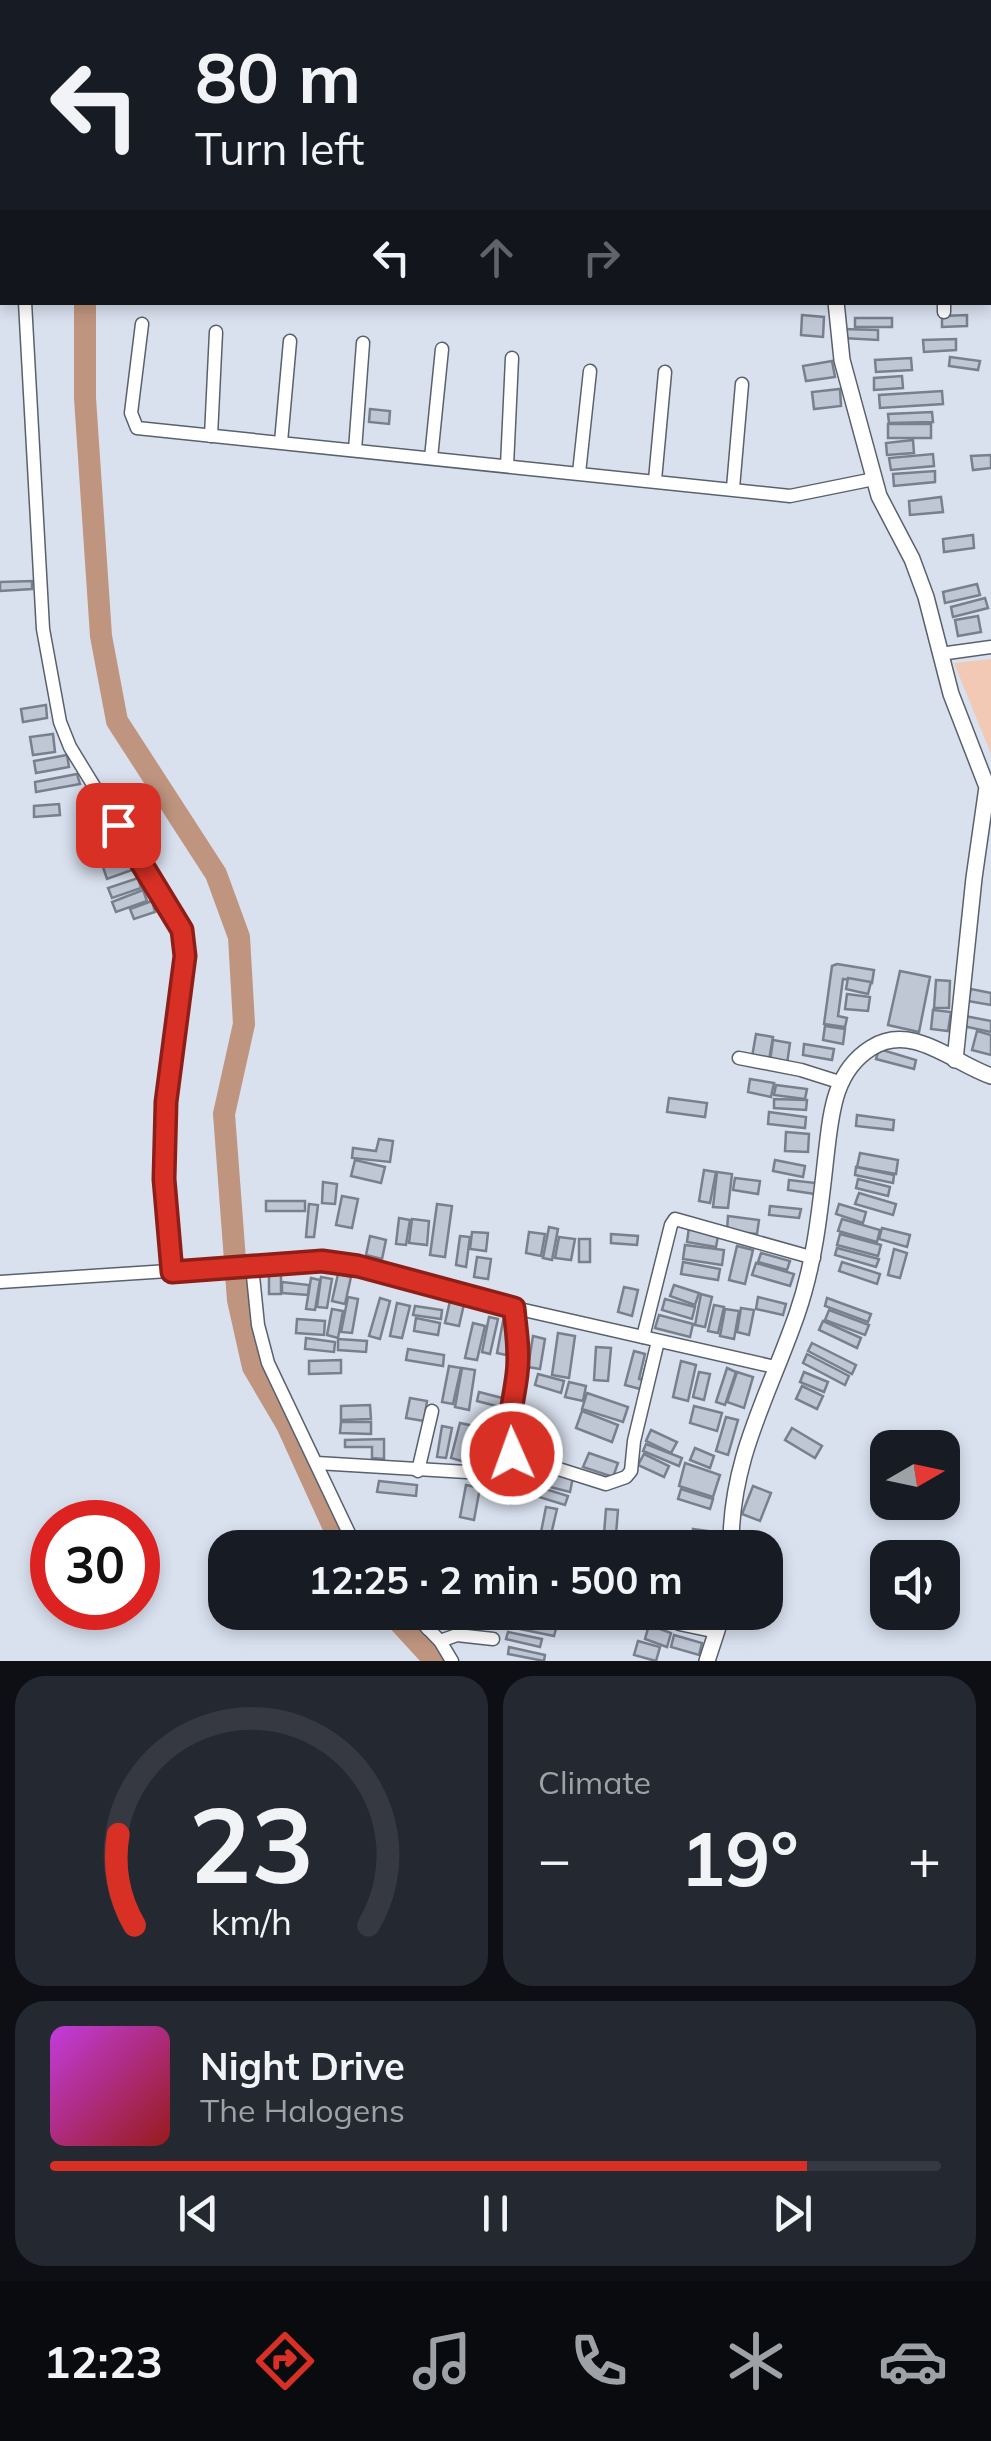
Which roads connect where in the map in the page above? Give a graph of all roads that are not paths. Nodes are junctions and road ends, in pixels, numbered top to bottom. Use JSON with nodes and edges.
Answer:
{"nodes":[{"id":1,"x":24,"y":305,"type":"edge"},
{"id":2,"x":836,"y":305,"type":"edge"},
{"id":3,"x":142,"y":324,"type":"dead end"},
{"id":4,"x":216,"y":332,"type":"dead end"},
{"id":5,"x":290,"y":341,"type":"dead end"},
{"id":6,"x":363,"y":343,"type":"dead end"},
{"id":7,"x":442,"y":350,"type":"dead end"},
{"id":8,"x":512,"y":358,"type":"dead end"},
{"id":9,"x":590,"y":371,"type":"dead end"},
{"id":10,"x":665,"y":372,"type":"dead end"},
{"id":11,"x":742,"y":384,"type":"dead end"},
{"id":12,"x":211,"y":436,"type":"junction"},
{"id":13,"x":280,"y":442,"type":"junction"},
{"id":14,"x":354,"y":450,"type":"junction"},
{"id":15,"x":431,"y":458,"type":"junction"},
{"id":16,"x":507,"y":466,"type":"junction"},
{"id":17,"x":579,"y":473,"type":"junction"},
{"id":18,"x":874,"y":479,"type":"junction"},
{"id":19,"x":654,"y":480,"type":"junction"},
{"id":20,"x":733,"y":488,"type":"junction"},
{"id":21,"x":991,"y":648,"type":"edge"},
{"id":22,"x":940,"y":654,"type":"junction"},
{"id":23,"x":739,"y":1058,"type":"dead end"},
{"id":24,"x":955,"y":1060,"type":"junction"},
{"id":25,"x":991,"y":1076,"type":"edge"},
{"id":26,"x":840,"y":1082,"type":"junction"},
{"id":27,"x":814,"y":1258,"type":"junction"},
{"id":28,"x":256,"y":1265,"type":"junction"},
{"id":29,"x":172,"y":1272,"type":"junction"},
{"id":30,"x":0,"y":1282,"type":"edge"},
{"id":31,"x":514,"y":1308,"type":"junction"},
{"id":32,"x":643,"y":1337,"type":"junction"},
{"id":33,"x":658,"y":1340,"type":"junction"},
{"id":34,"x":774,"y":1367,"type":"junction"},
{"id":35,"x":432,"y":1411,"type":"dead end"},
{"id":36,"x":512,"y":1454,"type":"junction"},
{"id":37,"x":318,"y":1463,"type":"junction"},
{"id":38,"x":418,"y":1471,"type":"junction"},
{"id":39,"x":348,"y":1530,"type":"edge"},
{"id":40,"x":732,"y":1530,"type":"edge"},
{"id":41,"x":429,"y":1630,"type":"edge"},
{"id":42,"x":707,"y":1630,"type":"edge"},
{"id":43,"x":716,"y":1632,"type":"joint"},
{"id":44,"x":493,"y":1639,"type":"dead end"},
{"id":45,"x":440,"y":1641,"type":"junction"},
{"id":46,"x":452,"y":1661,"type":"edge"},
{"id":47,"x":707,"y":1661,"type":"edge"}],
"edges":[{"from":1,"to":29,"type":"street"},
{"from":2,"to":18,"type":"street"},
{"from":3,"to":12,"type":"street"},
{"from":4,"to":12,"type":"street"},
{"from":5,"to":13,"type":"street"},
{"from":6,"to":14,"type":"street"},
{"from":7,"to":15,"type":"street"},
{"from":8,"to":16,"type":"street"},
{"from":9,"to":17,"type":"street"},
{"from":10,"to":19,"type":"street"},
{"from":11,"to":20,"type":"street"},
{"from":12,"to":13,"type":"street"},
{"from":13,"to":14,"type":"street"},
{"from":14,"to":15,"type":"street"},
{"from":15,"to":16,"type":"street"},
{"from":16,"to":17,"type":"street"},
{"from":17,"to":19,"type":"street"},
{"from":18,"to":20,"type":"street"},
{"from":18,"to":22,"type":"street"},
{"from":19,"to":20,"type":"street"},
{"from":21,"to":22,"type":"street"},
{"from":22,"to":24,"type":"street"},
{"from":23,"to":26,"type":"street"},
{"from":24,"to":25,"type":"street"},
{"from":24,"to":26,"type":"street"},
{"from":26,"to":27,"type":"street"},
{"from":27,"to":32,"type":"street"},
{"from":27,"to":34,"type":"street"},
{"from":28,"to":29,"type":"street"},
{"from":28,"to":31,"type":"street"},
{"from":28,"to":37,"type":"street"},
{"from":29,"to":30,"type":"street"},
{"from":31,"to":32,"type":"street"},
{"from":31,"to":36,"type":"street"},
{"from":32,"to":33,"type":"street"},
{"from":33,"to":34,"type":"street"},
{"from":33,"to":36,"type":"street"},
{"from":34,"to":40,"type":"street"},
{"from":35,"to":38,"type":"street"},
{"from":36,"to":38,"type":"street"},
{"from":37,"to":38,"type":"street"},
{"from":37,"to":39,"type":"street"},
{"from":41,"to":45,"type":"street"},
{"from":42,"to":43,"type":"street"},
{"from":43,"to":47,"type":"street"},
{"from":44,"to":45,"type":"street"},
{"from":45,"to":46,"type":"street"}]}
